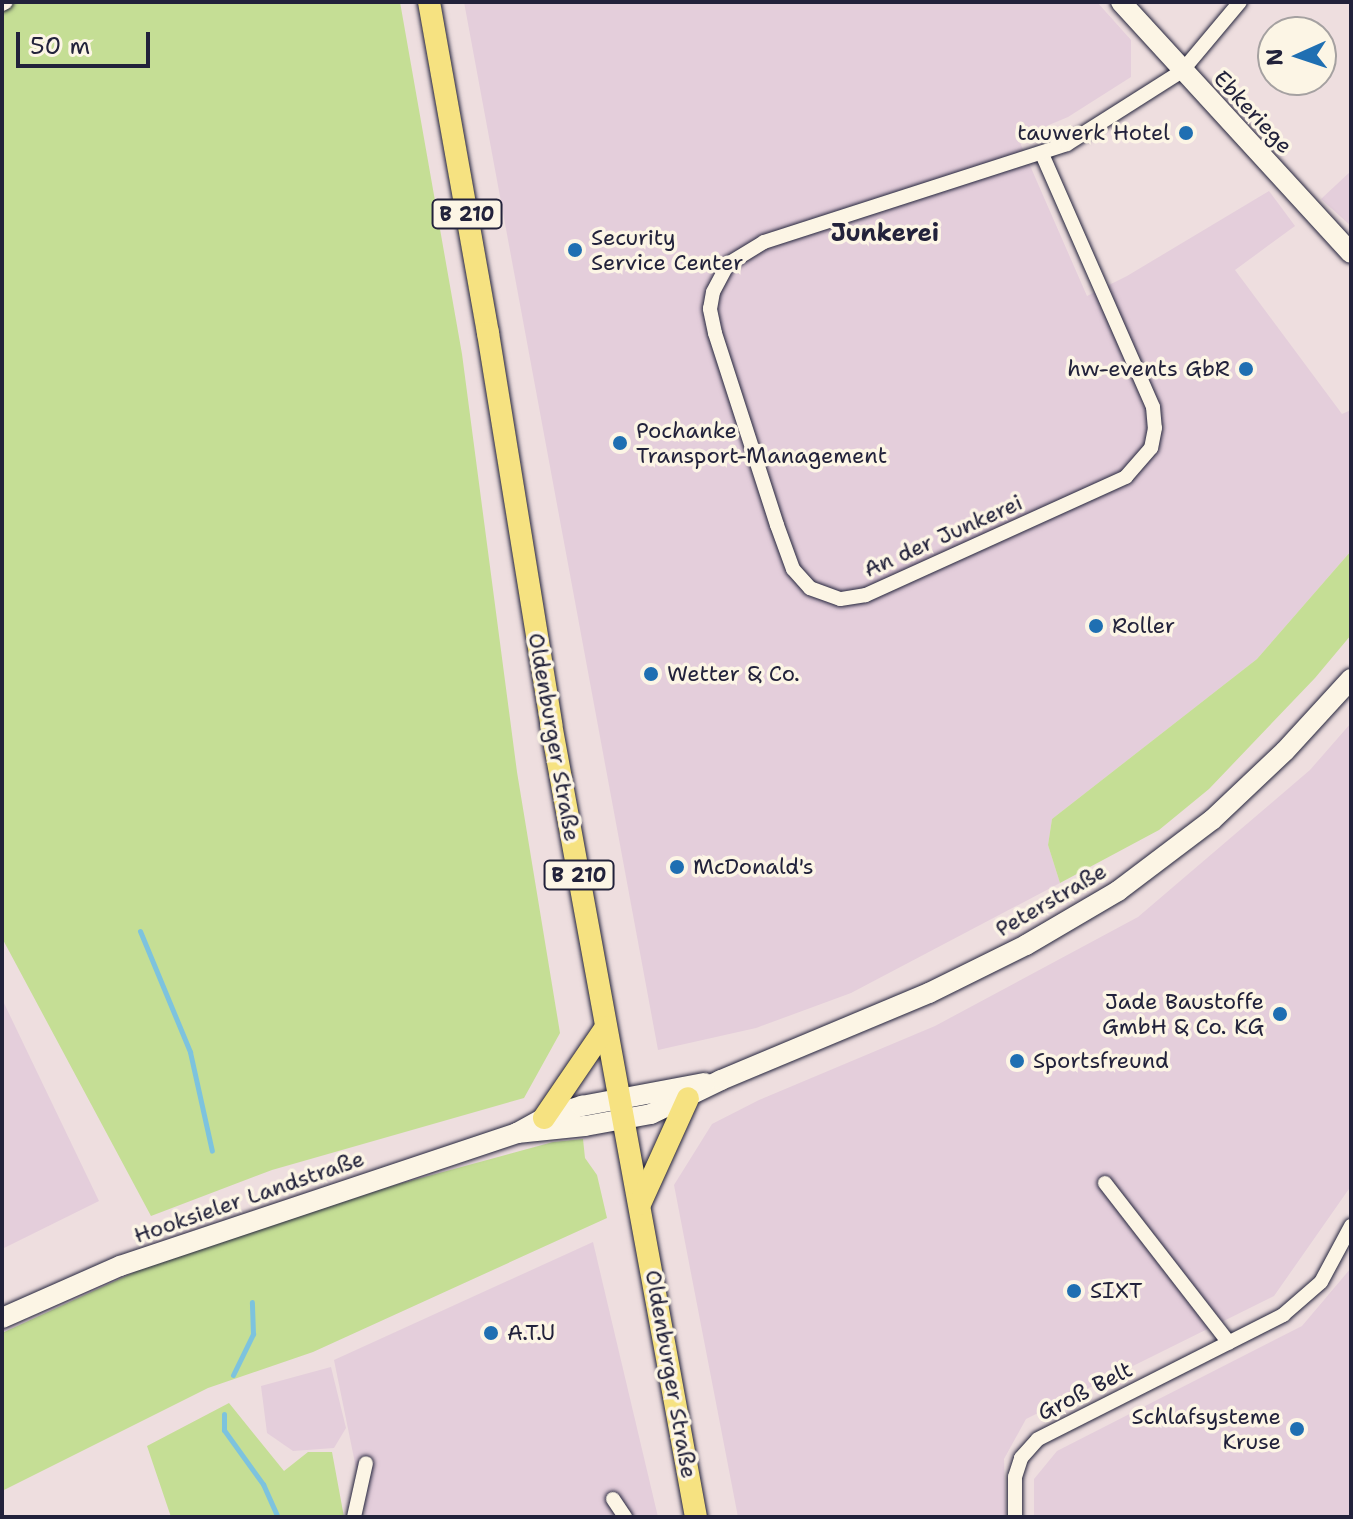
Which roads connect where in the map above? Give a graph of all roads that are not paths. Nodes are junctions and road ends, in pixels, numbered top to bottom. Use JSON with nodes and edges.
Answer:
{"nodes":[{"id":1,"x":429,"y":2,"type":"edge"},
{"id":2,"x":1121,"y":2,"type":"edge"},
{"id":3,"x":1240,"y":2,"type":"edge"},
{"id":4,"x":1182,"y":71,"type":"junction"},
{"id":5,"x":1042,"y":154,"type":"junction"},
{"id":6,"x":1351,"y":253,"type":"edge"},
{"id":7,"x":1351,"y":679,"type":"edge"},
{"id":8,"x":606,"y":1027,"type":"junction"},
{"id":9,"x":721,"y":1080,"type":"junction"},
{"id":10,"x":688,"y":1098,"type":"junction"},
{"id":11,"x":622,"y":1110,"type":"junction"},
{"id":12,"x":544,"y":1118,"type":"junction"},
{"id":13,"x":517,"y":1133,"type":"junction"},
{"id":14,"x":1105,"y":1183,"type":"dead end"},
{"id":15,"x":640,"y":1204,"type":"junction"},
{"id":16,"x":1351,"y":1226,"type":"edge"},
{"id":17,"x":2,"y":1318,"type":"edge"},
{"id":18,"x":1229,"y":1343,"type":"junction"},
{"id":19,"x":366,"y":1463,"type":"dead end"},
{"id":20,"x":613,"y":1499,"type":"dead end"},
{"id":21,"x":354,"y":1517,"type":"edge"},
{"id":22,"x":625,"y":1517,"type":"edge"},
{"id":23,"x":696,"y":1517,"type":"edge"},
{"id":24,"x":1015,"y":1517,"type":"edge"}],
"edges":[{"from":1,"to":8,"type":"main road","name":"Oldenburger Straße","number":"B 210"},
{"from":2,"to":4,"type":"main road","name":"Ebkeriege"},
{"from":3,"to":4,"type":"street","name":"An der Junkerei"},
{"from":4,"to":5,"type":"street","name":"An der Junkerei"},
{"from":4,"to":6,"type":"main road","name":"Ebkeriege"},
{"from":5,"to":5,"type":"street","name":"An der Junkerei"},
{"from":7,"to":9,"type":"main road","name":"Peterstraße"},
{"from":8,"to":11,"type":"main road","name":"Oldenburger Straße","number":"B 210"},
{"from":8,"to":12,"type":"main road"},
{"from":9,"to":10,"type":"main road","name":"Peterstraße"},
{"from":9,"to":11,"type":"main road","name":"Peterstraße"},
{"from":10,"to":11,"type":"main road","name":"Peterstraße"},
{"from":10,"to":15,"type":"main road"},
{"from":11,"to":12,"type":"main road","name":"Hooksieler Landstraße"},
{"from":11,"to":13,"type":"main road","name":"Hooksieler Landstraße"},
{"from":11,"to":15,"type":"main road","name":"Oldenburger Straße","number":"B 210"},
{"from":12,"to":13,"type":"main road","name":"Hooksieler Landstraße"},
{"from":13,"to":17,"type":"main road","name":"Hooksieler Landstraße"},
{"from":14,"to":18,"type":"street"},
{"from":15,"to":23,"type":"main road","name":"Oldenburger Straße","number":"B 210"},
{"from":16,"to":18,"type":"street","name":"Groß Belt"},
{"from":18,"to":24,"type":"street","name":"Groß Belt"},
{"from":19,"to":21,"type":"street"},
{"from":20,"to":22,"type":"street"}]}
